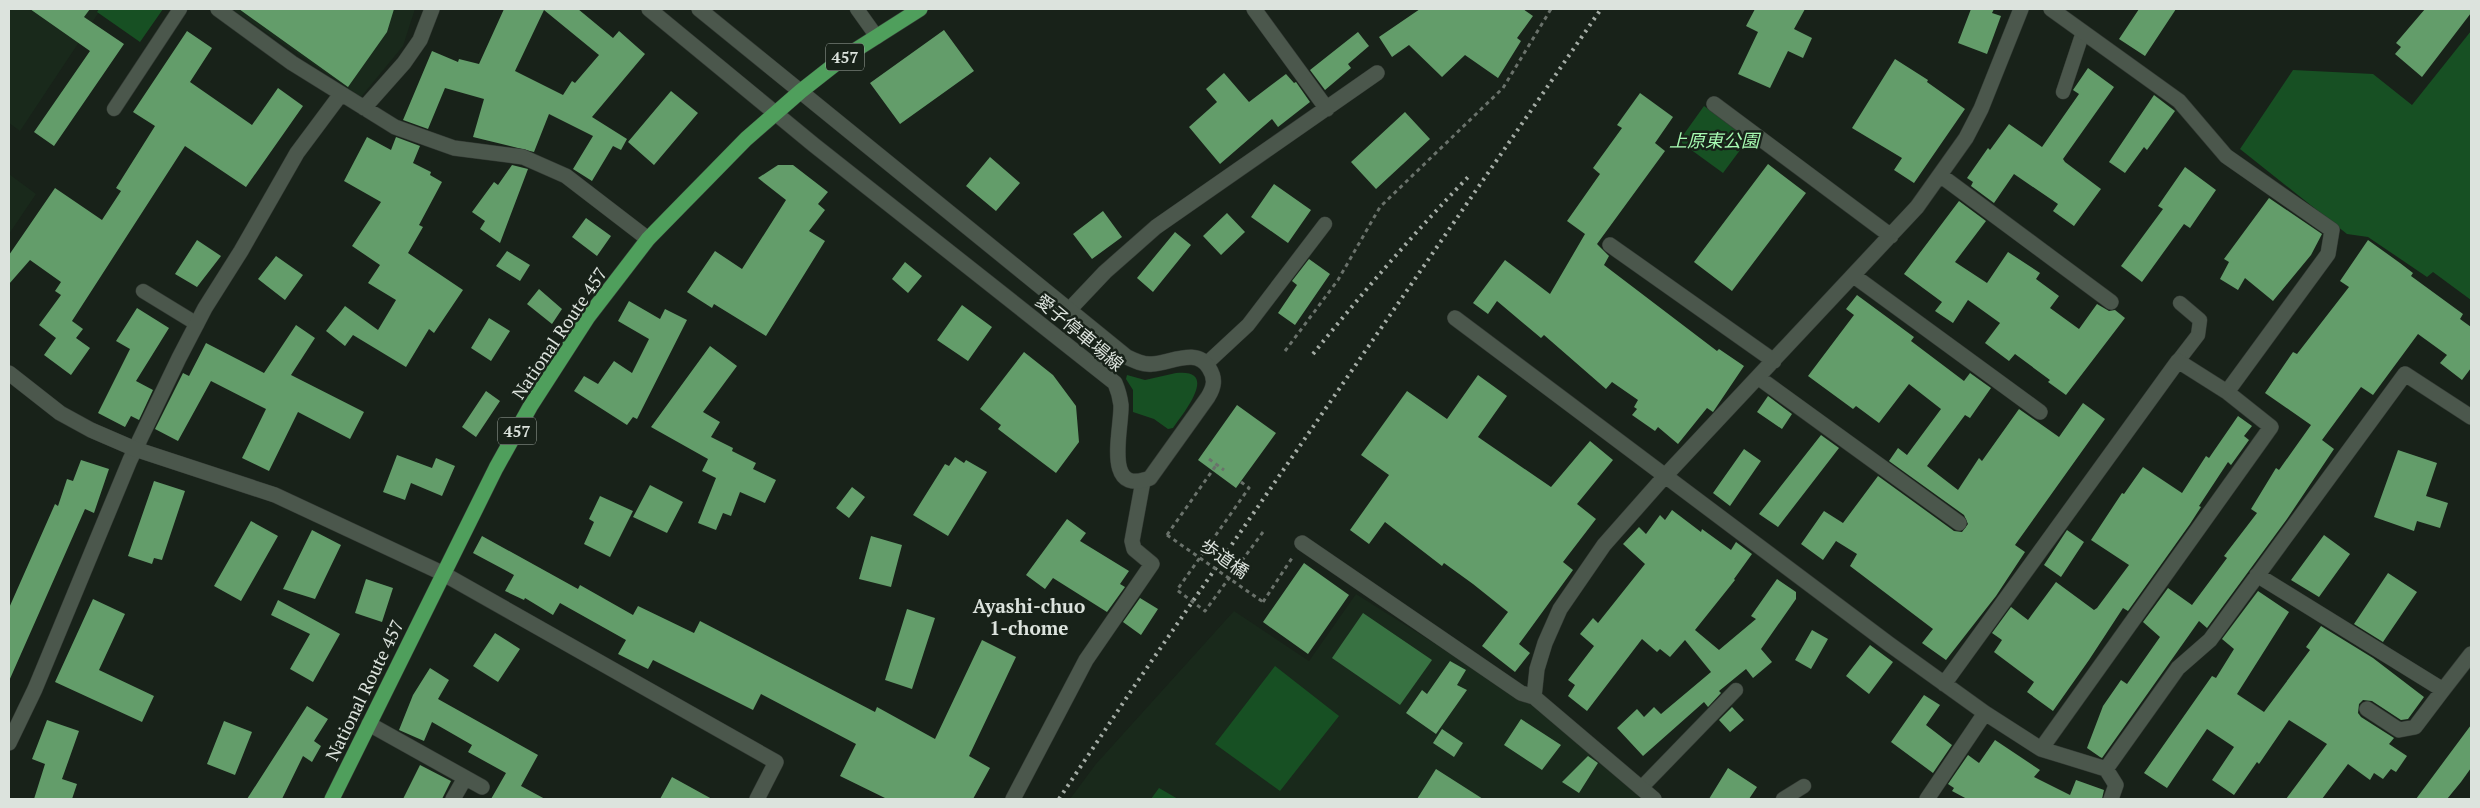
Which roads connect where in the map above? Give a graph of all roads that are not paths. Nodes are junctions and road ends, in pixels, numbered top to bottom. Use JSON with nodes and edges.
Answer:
{"nodes":[{"id":1,"x":180,"y":9,"type":"edge"},
{"id":2,"x":218,"y":9,"type":"edge"},
{"id":3,"x":432,"y":9,"type":"edge"},
{"id":4,"x":649,"y":9,"type":"edge"},
{"id":5,"x":700,"y":9,"type":"edge"},
{"id":6,"x":857,"y":9,"type":"edge"},
{"id":7,"x":920,"y":9,"type":"edge"},
{"id":8,"x":1254,"y":9,"type":"edge"},
{"id":9,"x":2020,"y":9,"type":"edge"},
{"id":10,"x":2051,"y":9,"type":"edge"},
{"id":11,"x":2084,"y":32,"type":"junction"},
{"id":12,"x":877,"y":37,"type":"junction"},
{"id":13,"x":1377,"y":73,"type":"dead end"},
{"id":14,"x":801,"y":91,"type":"junction"},
{"id":15,"x":2063,"y":92,"type":"dead end"},
{"id":16,"x":341,"y":94,"type":"junction"},
{"id":17,"x":1714,"y":104,"type":"dead end"},
{"id":18,"x":364,"y":108,"type":"junction"},
{"id":19,"x":114,"y":109,"type":"dead end"},
{"id":20,"x":1327,"y":109,"type":"junction"},
{"id":21,"x":775,"y":113,"type":"junction"},
{"id":22,"x":1940,"y":175,"type":"junction"},
{"id":23,"x":1325,"y":224,"type":"dead end"},
{"id":24,"x":1891,"y":236,"type":"junction"},
{"id":25,"x":648,"y":239,"type":"junction"},
{"id":26,"x":1610,"y":245,"type":"dead end"},
{"id":27,"x":1854,"y":276,"type":"junction"},
{"id":28,"x":143,"y":291,"type":"dead end"},
{"id":29,"x":2111,"y":302,"type":"dead end"},
{"id":30,"x":2180,"y":303,"type":"dead end"},
{"id":31,"x":1069,"y":310,"type":"junction"},
{"id":32,"x":1455,"y":318,"type":"dead end"},
{"id":33,"x":197,"y":324,"type":"junction"},
{"id":34,"x":1774,"y":360,"type":"junction"},
{"id":35,"x":2178,"y":361,"type":"junction"},
{"id":36,"x":1206,"y":364,"type":"junction"},
{"id":37,"x":9,"y":373,"type":"edge"},
{"id":38,"x":1758,"y":378,"type":"junction"},
{"id":39,"x":2227,"y":392,"type":"junction"},
{"id":40,"x":2040,"y":412,"type":"dead end"},
{"id":41,"x":2471,"y":417,"type":"edge"},
{"id":42,"x":135,"y":449,"type":"junction"},
{"id":43,"x":1666,"y":476,"type":"junction"},
{"id":44,"x":1143,"y":481,"type":"junction"},
{"id":45,"x":1959,"y":523,"type":"dead end"},
{"id":46,"x":1302,"y":543,"type":"road end"},
{"id":47,"x":442,"y":573,"type":"junction"},
{"id":48,"x":2257,"y":576,"type":"junction"},
{"id":49,"x":2471,"y":654,"type":"edge"},
{"id":50,"x":1944,"y":684,"type":"junction"},
{"id":51,"x":1736,"y":690,"type":"dead end"},
{"id":52,"x":2443,"y":690,"type":"junction"},
{"id":53,"x":1534,"y":697,"type":"junction"},
{"id":54,"x":2367,"y":709,"type":"dead end"},
{"id":55,"x":1985,"y":713,"type":"junction"},
{"id":56,"x":369,"y":724,"type":"junction"},
{"id":57,"x":9,"y":743,"type":"edge"},
{"id":58,"x":2041,"y":750,"type":"junction"},
{"id":59,"x":2106,"y":769,"type":"junction"},
{"id":60,"x":465,"y":778,"type":"junction"},
{"id":61,"x":1804,"y":786,"type":"dead end"},
{"id":62,"x":482,"y":787,"type":"dead end"},
{"id":63,"x":1641,"y":788,"type":"junction"},
{"id":64,"x":332,"y":799,"type":"edge"},
{"id":65,"x":453,"y":799,"type":"edge"},
{"id":66,"x":757,"y":799,"type":"edge"},
{"id":67,"x":1013,"y":799,"type":"edge"},
{"id":68,"x":1654,"y":799,"type":"edge"},
{"id":69,"x":1783,"y":799,"type":"edge"},
{"id":70,"x":1927,"y":799,"type":"edge"},
{"id":71,"x":2111,"y":799,"type":"edge"}],
"edges":[{"from":1,"to":19,"type":"lane"},
{"from":2,"to":16,"type":"street"},
{"from":3,"to":18,"type":"street"},
{"from":4,"to":21,"type":"street","name":"愛子停車場線"},
{"from":5,"to":14,"type":"street","name":"愛子停車場線"},
{"from":6,"to":12,"type":"lane"},
{"from":7,"to":12,"type":"highway","number":"457"},
{"from":8,"to":20,"type":"street"},
{"from":9,"to":22,"type":"street"},
{"from":10,"to":11,"type":"street"},
{"from":11,"to":15,"type":"lane"},
{"from":11,"to":39,"type":"street"},
{"from":12,"to":14,"type":"highway","number":"457"},
{"from":13,"to":20,"type":"street"},
{"from":14,"to":21,"type":"highway","number":"457"},
{"from":14,"to":31,"type":"street","name":"愛子停車場線"},
{"from":16,"to":18,"type":"street"},
{"from":16,"to":33,"type":"street"},
{"from":17,"to":24,"type":"street"},
{"from":18,"to":25,"type":"street"},
{"from":20,"to":31,"type":"street"},
{"from":21,"to":25,"type":"highway","name":"National Route 457","number":"457"},
{"from":21,"to":44,"type":"street","name":"愛子停車場線"},
{"from":22,"to":24,"type":"street"},
{"from":22,"to":29,"type":"street"},
{"from":23,"to":36,"type":"lane"},
{"from":24,"to":27,"type":"street"},
{"from":25,"to":47,"type":"highway","name":"National Route 457","number":"457"},
{"from":26,"to":34,"type":"street"},
{"from":27,"to":34,"type":"street"},
{"from":27,"to":40,"type":"street"},
{"from":28,"to":33,"type":"lane"},
{"from":30,"to":35,"type":"lane"},
{"from":31,"to":36,"type":"street","name":"愛子停車場線"},
{"from":32,"to":43,"type":"street"},
{"from":33,"to":42,"type":"street"},
{"from":34,"to":38,"type":"street"},
{"from":35,"to":39,"type":"street"},
{"from":35,"to":50,"type":"street"},
{"from":36,"to":44,"type":"street"},
{"from":37,"to":42,"type":"street"},
{"from":38,"to":43,"type":"street"},
{"from":38,"to":45,"type":"street"},
{"from":39,"to":58,"type":"street"},
{"from":41,"to":48,"type":"street"},
{"from":42,"to":47,"type":"street"},
{"from":42,"to":57,"type":"street"},
{"from":43,"to":50,"type":"street"},
{"from":43,"to":53,"type":"street"},
{"from":44,"to":67,"type":"street"},
{"from":46,"to":53,"type":"street"},
{"from":47,"to":56,"type":"highway","name":"National Route 457","number":"457"},
{"from":47,"to":66,"type":"street"},
{"from":48,"to":52,"type":"street"},
{"from":48,"to":59,"type":"street"},
{"from":49,"to":52,"type":"street"},
{"from":50,"to":55,"type":"street"},
{"from":51,"to":63,"type":"lane"},
{"from":52,"to":54,"type":"street"},
{"from":53,"to":63,"type":"street"},
{"from":55,"to":58,"type":"street"},
{"from":55,"to":70,"type":"street"},
{"from":56,"to":60,"type":"street"},
{"from":56,"to":64,"type":"highway","name":"National Route 457","number":"457"},
{"from":58,"to":59,"type":"street"},
{"from":59,"to":71,"type":"street"},
{"from":60,"to":62,"type":"street"},
{"from":60,"to":65,"type":"street"},
{"from":61,"to":69,"type":"lane"},
{"from":63,"to":68,"type":"street"}]}
